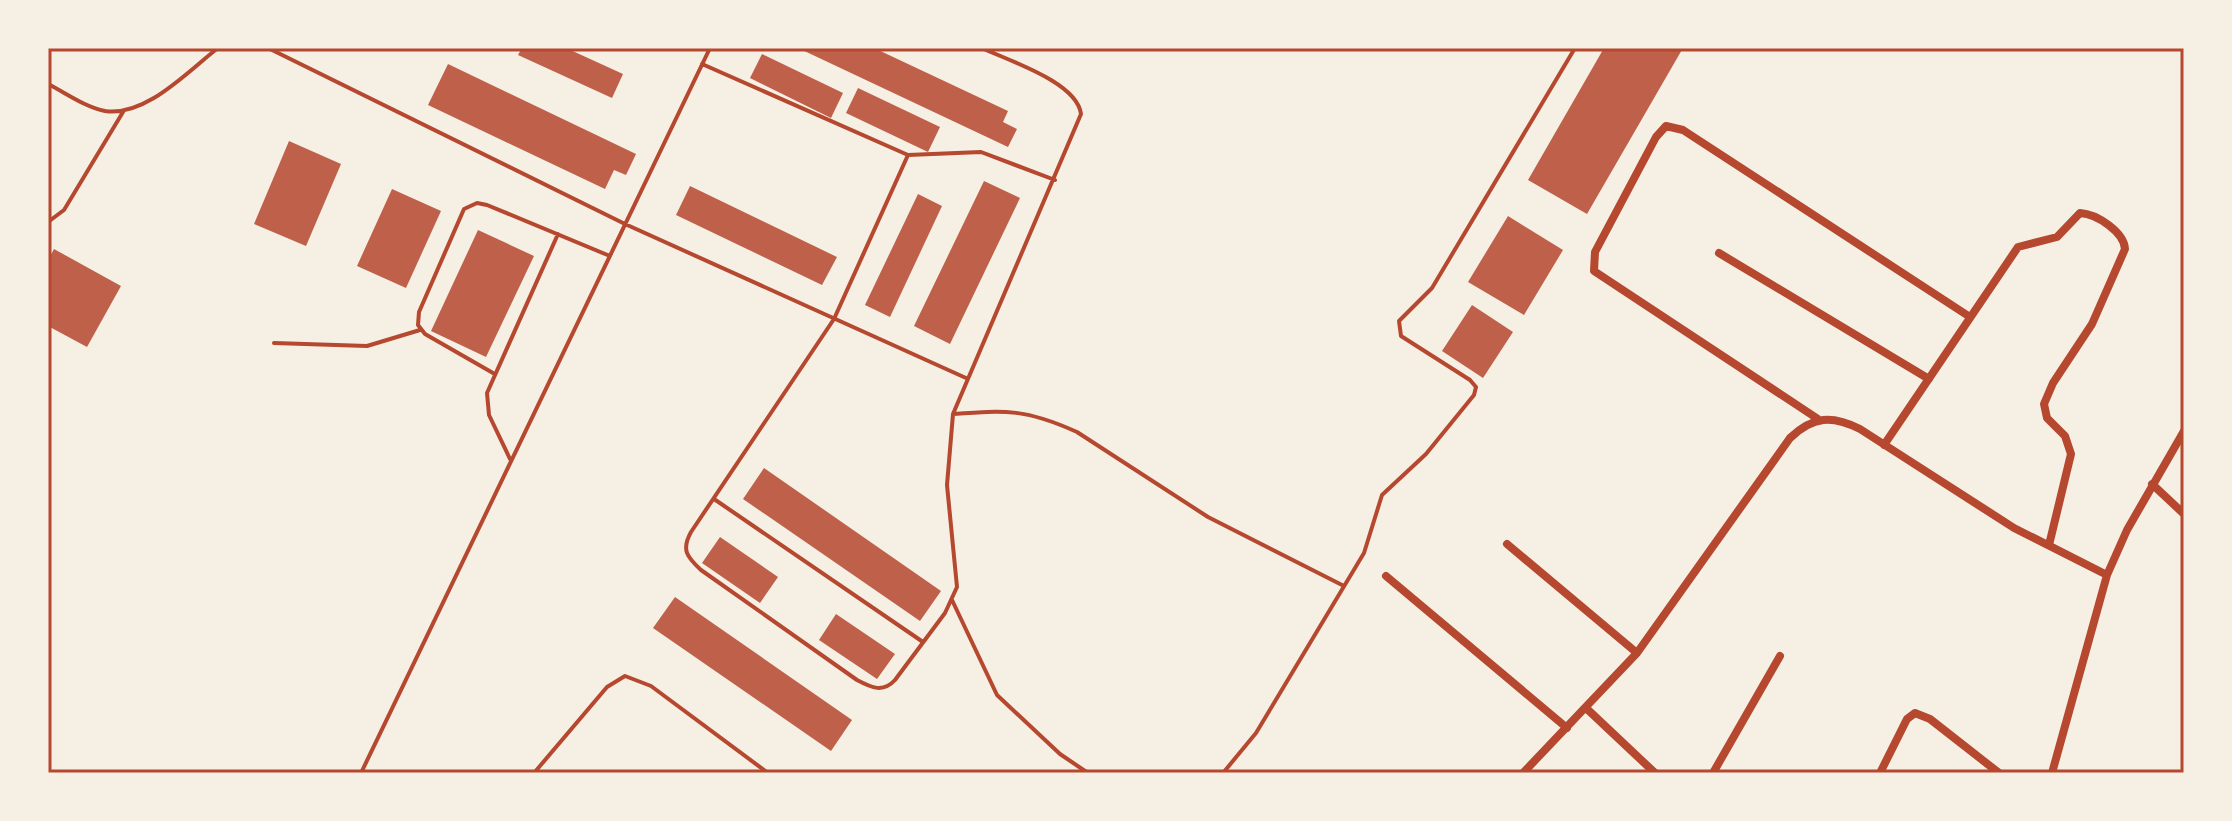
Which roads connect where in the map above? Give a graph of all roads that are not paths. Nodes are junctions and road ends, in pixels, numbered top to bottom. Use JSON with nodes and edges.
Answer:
{"nodes":[{"id":1,"x":218,"y":48,"type":"edge"},
{"id":2,"x":268,"y":48,"type":"edge"},
{"id":3,"x":710,"y":48,"type":"edge"},
{"id":4,"x":982,"y":48,"type":"edge"},
{"id":5,"x":1575,"y":48,"type":"edge"},
{"id":6,"x":702,"y":64,"type":"junction"},
{"id":7,"x":48,"y":84,"type":"edge"},
{"id":8,"x":125,"y":110,"type":"junction"},
{"id":9,"x":908,"y":155,"type":"junction"},
{"id":10,"x":1055,"y":180,"type":"junction"},
{"id":11,"x":48,"y":222,"type":"edge"},
{"id":12,"x":625,"y":224,"type":"junction"},
{"id":13,"x":558,"y":234,"type":"junction"},
{"id":14,"x":1719,"y":253,"type":"dead end"},
{"id":15,"x":610,"y":256,"type":"junction"},
{"id":16,"x":1970,"y":317,"type":"junction"},
{"id":17,"x":834,"y":319,"type":"junction"},
{"id":18,"x":420,"y":330,"type":"junction"},
{"id":19,"x":274,"y":343,"type":"dead end"},
{"id":20,"x":493,"y":373,"type":"junction"},
{"id":21,"x":966,"y":378,"type":"junction"},
{"id":22,"x":1929,"y":379,"type":"junction"},
{"id":23,"x":953,"y":414,"type":"junction"},
{"id":24,"x":1818,"y":419,"type":"junction"},
{"id":25,"x":2184,"y":431,"type":"edge"},
{"id":26,"x":1884,"y":445,"type":"junction"},
{"id":27,"x":511,"y":461,"type":"junction"},
{"id":28,"x":2152,"y":484,"type":"junction"},
{"id":29,"x":714,"y":499,"type":"junction"},
{"id":30,"x":2184,"y":514,"type":"edge"},
{"id":31,"x":1507,"y":544,"type":"dead end"},
{"id":32,"x":2049,"y":545,"type":"junction"},
{"id":33,"x":2107,"y":575,"type":"junction"},
{"id":34,"x":1386,"y":576,"type":"dead end"},
{"id":35,"x":1344,"y":586,"type":"junction"},
{"id":36,"x":952,"y":599,"type":"junction"},
{"id":37,"x":923,"y":642,"type":"junction"},
{"id":38,"x":1637,"y":653,"type":"junction"},
{"id":39,"x":1780,"y":656,"type":"dead end"},
{"id":40,"x":1586,"y":708,"type":"junction"},
{"id":41,"x":1567,"y":728,"type":"junction"},
{"id":42,"x":361,"y":773,"type":"edge"},
{"id":43,"x":534,"y":773,"type":"edge"},
{"id":44,"x":768,"y":773,"type":"edge"},
{"id":45,"x":1088,"y":773,"type":"edge"},
{"id":46,"x":1223,"y":773,"type":"edge"},
{"id":47,"x":1523,"y":773,"type":"edge"},
{"id":48,"x":1655,"y":773,"type":"edge"},
{"id":49,"x":1713,"y":773,"type":"edge"},
{"id":50,"x":1880,"y":773,"type":"edge"},
{"id":51,"x":1999,"y":773,"type":"edge"},
{"id":52,"x":2052,"y":773,"type":"edge"}],
"edges":[{"from":1,"to":8,"type":"lane"},
{"from":2,"to":12,"type":"lane"},
{"from":3,"to":6,"type":"lane"},
{"from":4,"to":10,"type":"lane"},
{"from":5,"to":35,"type":"lane"},
{"from":6,"to":9,"type":"lane"},
{"from":6,"to":12,"type":"lane"},
{"from":7,"to":8,"type":"lane"},
{"from":8,"to":11,"type":"lane"},
{"from":9,"to":10,"type":"lane"},
{"from":9,"to":17,"type":"lane"},
{"from":10,"to":21,"type":"lane"},
{"from":12,"to":15,"type":"lane"},
{"from":12,"to":17,"type":"lane"},
{"from":13,"to":15,"type":"lane"},
{"from":13,"to":18,"type":"lane"},
{"from":13,"to":20,"type":"lane"},
{"from":14,"to":22,"type":"street"},
{"from":15,"to":27,"type":"lane"},
{"from":16,"to":22,"type":"street"},
{"from":16,"to":24,"type":"street"},
{"from":16,"to":32,"type":"street"},
{"from":17,"to":21,"type":"lane"},
{"from":17,"to":29,"type":"lane"},
{"from":18,"to":19,"type":"lane"},
{"from":18,"to":20,"type":"lane"},
{"from":20,"to":27,"type":"lane"},
{"from":21,"to":23,"type":"lane"},
{"from":22,"to":26,"type":"street"},
{"from":23,"to":35,"type":"lane"},
{"from":23,"to":36,"type":"lane"},
{"from":24,"to":26,"type":"street"},
{"from":24,"to":38,"type":"street"},
{"from":25,"to":28,"type":"street"},
{"from":26,"to":32,"type":"street"},
{"from":27,"to":42,"type":"lane"},
{"from":28,"to":30,"type":"street"},
{"from":28,"to":33,"type":"street"},
{"from":29,"to":37,"type":"lane"},
{"from":29,"to":37,"type":"lane"},
{"from":31,"to":38,"type":"street"},
{"from":32,"to":33,"type":"street"},
{"from":33,"to":52,"type":"street"},
{"from":34,"to":41,"type":"street"},
{"from":35,"to":46,"type":"lane"},
{"from":36,"to":37,"type":"lane"},
{"from":36,"to":45,"type":"lane"},
{"from":38,"to":40,"type":"street"},
{"from":39,"to":49,"type":"street"},
{"from":40,"to":41,"type":"street"},
{"from":40,"to":48,"type":"street"},
{"from":41,"to":47,"type":"street"},
{"from":43,"to":44,"type":"lane"},
{"from":50,"to":51,"type":"street"}]}
